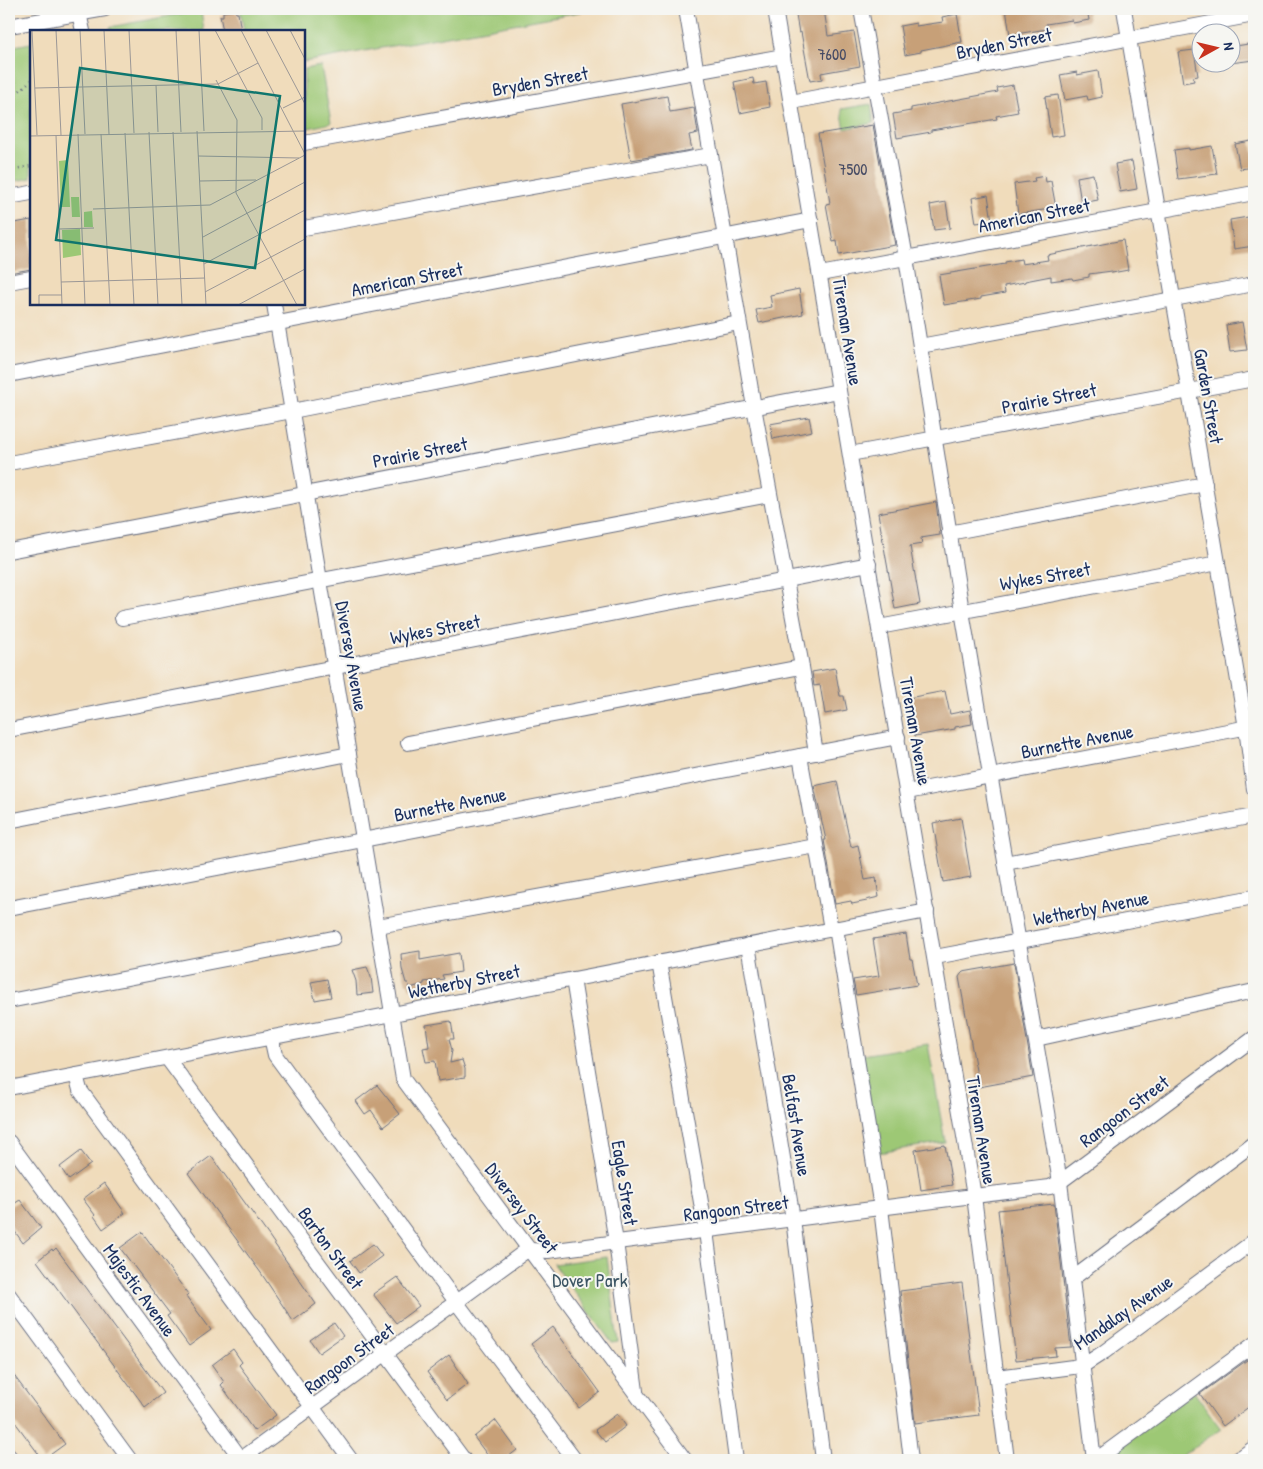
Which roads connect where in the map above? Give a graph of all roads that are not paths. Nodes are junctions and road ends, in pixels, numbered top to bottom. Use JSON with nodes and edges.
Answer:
{"nodes":[{"id":1,"x":105,"y":9,"type":"edge"},
{"id":2,"x":686,"y":9,"type":"edge"},
{"id":3,"x":775,"y":9,"type":"edge"},
{"id":4,"x":861,"y":9,"type":"edge"},
{"id":5,"x":1124,"y":9,"type":"edge"},
{"id":6,"x":79,"y":14,"type":"junction"},
{"id":7,"x":1254,"y":15,"type":"edge"},
{"id":8,"x":9,"y":26,"type":"edge"},
{"id":9,"x":82,"y":30,"type":"edge"},
{"id":10,"x":1129,"y":38,"type":"junction"},
{"id":11,"x":783,"y":56,"type":"junction"},
{"id":12,"x":696,"y":72,"type":"junction"},
{"id":13,"x":875,"y":86,"type":"junction"},
{"id":14,"x":791,"y":102,"type":"junction"},
{"id":15,"x":305,"y":143,"type":"edge"},
{"id":16,"x":711,"y":155,"type":"junction"},
{"id":17,"x":1254,"y":192,"type":"edge"},
{"id":18,"x":30,"y":193,"type":"edge"},
{"id":19,"x":9,"y":197,"type":"edge"},
{"id":20,"x":1158,"y":210,"type":"junction"},
{"id":21,"x":812,"y":220,"type":"junction"},
{"id":22,"x":305,"y":228,"type":"edge"},
{"id":23,"x":726,"y":237,"type":"junction"},
{"id":24,"x":906,"y":258,"type":"junction"},
{"id":25,"x":820,"y":274,"type":"junction"},
{"id":26,"x":30,"y":278,"type":"edge"},
{"id":27,"x":9,"y":282,"type":"edge"},
{"id":28,"x":1254,"y":284,"type":"edge"},
{"id":29,"x":1173,"y":300,"type":"junction"},
{"id":30,"x":274,"y":305,"type":"edge"},
{"id":31,"x":277,"y":323,"type":"junction"},
{"id":32,"x":739,"y":323,"type":"junction"},
{"id":33,"x":920,"y":346,"type":"junction"},
{"id":34,"x":9,"y":375,"type":"edge"},
{"id":35,"x":1254,"y":379,"type":"edge"},
{"id":36,"x":839,"y":391,"type":"junction"},
{"id":37,"x":1189,"y":391,"type":"junction"},
{"id":38,"x":754,"y":407,"type":"junction"},
{"id":39,"x":292,"y":411,"type":"junction"},
{"id":40,"x":934,"y":438,"type":"junction"},
{"id":41,"x":850,"y":454,"type":"junction"},
{"id":42,"x":9,"y":463,"type":"edge"},
{"id":43,"x":1205,"y":484,"type":"junction"},
{"id":44,"x":306,"y":493,"type":"junction"},
{"id":45,"x":770,"y":495,"type":"junction"},
{"id":46,"x":949,"y":533,"type":"junction"},
{"id":47,"x":9,"y":550,"type":"edge"},
{"id":48,"x":1218,"y":563,"type":"junction"},
{"id":49,"x":869,"y":564,"type":"junction"},
{"id":50,"x":320,"y":580,"type":"junction"},
{"id":51,"x":785,"y":581,"type":"junction"},
{"id":52,"x":962,"y":611,"type":"junction"},
{"id":53,"x":122,"y":618,"type":"dead end"},
{"id":54,"x":879,"y":627,"type":"junction"},
{"id":55,"x":335,"y":667,"type":"junction"},
{"id":56,"x":801,"y":667,"type":"junction"},
{"id":57,"x":1250,"y":727,"type":"edge"},
{"id":58,"x":9,"y":730,"type":"edge"},
{"id":59,"x":898,"y":738,"type":"junction"},
{"id":60,"x":408,"y":743,"type":"dead end"},
{"id":61,"x":816,"y":753,"type":"junction"},
{"id":62,"x":349,"y":754,"type":"junction"},
{"id":63,"x":800,"y":756,"type":"junction"},
{"id":64,"x":990,"y":776,"type":"junction"},
{"id":65,"x":1254,"y":789,"type":"edge"},
{"id":66,"x":907,"y":792,"type":"junction"},
{"id":67,"x":1254,"y":816,"type":"edge"},
{"id":68,"x":9,"y":821,"type":"edge"},
{"id":69,"x":364,"y":840,"type":"junction"},
{"id":70,"x":816,"y":846,"type":"junction"},
{"id":71,"x":1006,"y":863,"type":"junction"},
{"id":72,"x":1254,"y":897,"type":"edge"},
{"id":73,"x":9,"y":908,"type":"edge"},
{"id":74,"x":927,"y":911,"type":"junction"},
{"id":75,"x":378,"y":926,"type":"junction"},
{"id":76,"x":834,"y":928,"type":"junction"},
{"id":77,"x":333,"y":938,"type":"dead end"},
{"id":78,"x":1019,"y":941,"type":"junction"},
{"id":79,"x":748,"y":945,"type":"junction"},
{"id":80,"x":934,"y":956,"type":"junction"},
{"id":81,"x":659,"y":962,"type":"junction"},
{"id":82,"x":573,"y":979,"type":"junction"},
{"id":83,"x":1254,"y":991,"type":"edge"},
{"id":84,"x":9,"y":1000,"type":"edge"},
{"id":85,"x":393,"y":1014,"type":"junction"},
{"id":86,"x":271,"y":1037,"type":"junction"},
{"id":87,"x":1036,"y":1038,"type":"junction"},
{"id":88,"x":1254,"y":1038,"type":"edge"},
{"id":89,"x":167,"y":1058,"type":"junction"},
{"id":90,"x":76,"y":1075,"type":"junction"},
{"id":91,"x":9,"y":1088,"type":"edge"},
{"id":92,"x":9,"y":1142,"type":"edge"},
{"id":93,"x":1254,"y":1143,"type":"edge"},
{"id":94,"x":1060,"y":1182,"type":"junction"},
{"id":95,"x":974,"y":1196,"type":"junction"},
{"id":96,"x":881,"y":1208,"type":"junction"},
{"id":97,"x":793,"y":1219,"type":"junction"},
{"id":98,"x":706,"y":1230,"type":"junction"},
{"id":99,"x":1254,"y":1241,"type":"edge"},
{"id":100,"x":616,"y":1242,"type":"junction"},
{"id":101,"x":530,"y":1250,"type":"junction"},
{"id":102,"x":1072,"y":1279,"type":"junction"},
{"id":103,"x":9,"y":1295,"type":"edge"},
{"id":104,"x":457,"y":1303,"type":"junction"},
{"id":105,"x":1254,"y":1344,"type":"edge"},
{"id":106,"x":385,"y":1354,"type":"junction"},
{"id":107,"x":1082,"y":1365,"type":"junction"},
{"id":108,"x":997,"y":1377,"type":"junction"},
{"id":109,"x":636,"y":1394,"type":"junction"},
{"id":110,"x":312,"y":1407,"type":"junction"},
{"id":111,"x":1254,"y":1449,"type":"edge"},
{"id":112,"x":9,"y":1456,"type":"edge"},
{"id":113,"x":12,"y":1460,"type":"edge"},
{"id":114,"x":130,"y":1460,"type":"edge"},
{"id":115,"x":241,"y":1460,"type":"edge"},
{"id":116,"x":351,"y":1460,"type":"edge"},
{"id":117,"x":464,"y":1460,"type":"edge"},
{"id":118,"x":575,"y":1460,"type":"edge"},
{"id":119,"x":685,"y":1460,"type":"edge"},
{"id":120,"x":736,"y":1460,"type":"edge"},
{"id":121,"x":823,"y":1460,"type":"edge"},
{"id":122,"x":911,"y":1460,"type":"edge"},
{"id":123,"x":1007,"y":1460,"type":"edge"},
{"id":124,"x":1095,"y":1460,"type":"edge"},
{"id":125,"x":1238,"y":1460,"type":"edge"}],
"edges":[{"from":1,"to":6,"type":"street"},
{"from":2,"to":12,"type":"street"},
{"from":3,"to":11,"type":"street","name":"Tireman Avenue"},
{"from":4,"to":13,"type":"street"},
{"from":5,"to":10,"type":"street","name":"Garden Street"},
{"from":6,"to":8,"type":"street"},
{"from":6,"to":9,"type":"street"},
{"from":7,"to":10,"type":"street","name":"Bryden Street"},
{"from":10,"to":13,"type":"street","name":"Bryden Street"},
{"from":10,"to":20,"type":"street","name":"Garden Street"},
{"from":11,"to":12,"type":"street","name":"Bryden Street"},
{"from":11,"to":14,"type":"street","name":"Tireman Avenue"},
{"from":12,"to":15,"type":"street","name":"Bryden Street"},
{"from":12,"to":16,"type":"street"},
{"from":13,"to":14,"type":"street","name":"Bryden Street"},
{"from":13,"to":24,"type":"street"},
{"from":14,"to":21,"type":"street","name":"Tireman Avenue"},
{"from":16,"to":22,"type":"street"},
{"from":16,"to":23,"type":"street"},
{"from":17,"to":20,"type":"street","name":"American Street"},
{"from":18,"to":19,"type":"street"},
{"from":20,"to":24,"type":"street","name":"American Street"},
{"from":20,"to":29,"type":"street","name":"Garden Street"},
{"from":21,"to":23,"type":"street","name":"American Street"},
{"from":21,"to":25,"type":"street","name":"Tireman Avenue"},
{"from":23,"to":31,"type":"street","name":"American Street"},
{"from":23,"to":32,"type":"street"},
{"from":24,"to":25,"type":"street","name":"American Street"},
{"from":24,"to":33,"type":"street"},
{"from":25,"to":36,"type":"street","name":"Tireman Avenue"},
{"from":26,"to":27,"type":"street"},
{"from":28,"to":29,"type":"street"},
{"from":29,"to":33,"type":"street"},
{"from":29,"to":37,"type":"street","name":"Garden Street"},
{"from":30,"to":31,"type":"street","name":"Diversey Avenue"},
{"from":31,"to":34,"type":"street","name":"American Street"},
{"from":31,"to":39,"type":"street","name":"Diversey Avenue"},
{"from":32,"to":38,"type":"street"},
{"from":32,"to":39,"type":"street"},
{"from":33,"to":40,"type":"street"},
{"from":35,"to":37,"type":"street","name":"Prairie Street"},
{"from":36,"to":38,"type":"street","name":"Prairie Street"},
{"from":36,"to":41,"type":"street","name":"Tireman Avenue"},
{"from":37,"to":40,"type":"street","name":"Prairie Street"},
{"from":37,"to":43,"type":"street","name":"Garden Street"},
{"from":38,"to":44,"type":"street","name":"Prairie Street"},
{"from":38,"to":45,"type":"street"},
{"from":39,"to":42,"type":"street"},
{"from":39,"to":44,"type":"street","name":"Diversey Avenue"},
{"from":40,"to":41,"type":"street","name":"Prairie Street"},
{"from":40,"to":46,"type":"street"},
{"from":41,"to":49,"type":"street","name":"Tireman Avenue"},
{"from":43,"to":46,"type":"street"},
{"from":43,"to":48,"type":"street","name":"Garden Street"},
{"from":44,"to":47,"type":"street","name":"Prairie Street"},
{"from":44,"to":50,"type":"street","name":"Diversey Avenue"},
{"from":45,"to":50,"type":"street"},
{"from":45,"to":51,"type":"street"},
{"from":46,"to":52,"type":"street"},
{"from":48,"to":52,"type":"street","name":"Wykes Street"},
{"from":48,"to":57,"type":"street","name":"Garden Street"},
{"from":49,"to":51,"type":"street","name":"Wykes Street"},
{"from":49,"to":54,"type":"street","name":"Tireman Avenue"},
{"from":50,"to":53,"type":"street"},
{"from":50,"to":55,"type":"street","name":"Diversey Avenue"},
{"from":51,"to":55,"type":"street","name":"Wykes Street"},
{"from":51,"to":56,"type":"street"},
{"from":52,"to":54,"type":"street","name":"Wykes Street"},
{"from":52,"to":64,"type":"street"},
{"from":54,"to":59,"type":"street","name":"Tireman Avenue"},
{"from":55,"to":58,"type":"street","name":"Wykes Street"},
{"from":55,"to":62,"type":"street","name":"Diversey Avenue"},
{"from":56,"to":60,"type":"street"},
{"from":56,"to":61,"type":"street"},
{"from":57,"to":64,"type":"street","name":"Burnette Avenue"},
{"from":57,"to":65,"type":"street","name":"Garden Street"},
{"from":59,"to":61,"type":"street","name":"Burnette Avenue"},
{"from":59,"to":66,"type":"street","name":"Tireman Avenue"},
{"from":61,"to":63,"type":"street","name":"Burnette Avenue"},
{"from":62,"to":68,"type":"street"},
{"from":62,"to":69,"type":"street","name":"Diversey Avenue"},
{"from":63,"to":69,"type":"street","name":"Burnette Avenue"},
{"from":63,"to":70,"type":"street"},
{"from":64,"to":66,"type":"street","name":"Burnette Avenue"},
{"from":64,"to":71,"type":"street"},
{"from":66,"to":74,"type":"street","name":"Tireman Avenue"},
{"from":67,"to":71,"type":"street"},
{"from":69,"to":73,"type":"street","name":"Burnette Avenue"},
{"from":69,"to":75,"type":"street","name":"Diversey Avenue"},
{"from":70,"to":75,"type":"street"},
{"from":70,"to":76,"type":"street"},
{"from":71,"to":78,"type":"street"},
{"from":72,"to":78,"type":"street","name":"Wetherby Avenue"},
{"from":74,"to":76,"type":"street","name":"Wetherby Street"},
{"from":74,"to":80,"type":"street","name":"Tireman Avenue"},
{"from":75,"to":85,"type":"street","name":"Diversey Avenue"},
{"from":76,"to":79,"type":"street","name":"Wetherby Street"},
{"from":76,"to":96,"type":"street"},
{"from":77,"to":84,"type":"street"},
{"from":78,"to":80,"type":"street","name":"Wetherby Avenue"},
{"from":78,"to":87,"type":"street"},
{"from":79,"to":81,"type":"street","name":"Wetherby Street"},
{"from":79,"to":97,"type":"street","name":"Belfast Avenue"},
{"from":80,"to":95,"type":"street","name":"Tireman Avenue"},
{"from":81,"to":82,"type":"street","name":"Wetherby Street"},
{"from":81,"to":98,"type":"street"},
{"from":82,"to":85,"type":"street","name":"Wetherby Street"},
{"from":82,"to":100,"type":"street","name":"Eagle Street"},
{"from":83,"to":87,"type":"street"},
{"from":85,"to":86,"type":"street","name":"Wetherby Street"},
{"from":85,"to":101,"type":"street","name":"Diversey Street"},
{"from":86,"to":89,"type":"street","name":"Wetherby Street"},
{"from":86,"to":104,"type":"street"},
{"from":87,"to":94,"type":"street"},
{"from":88,"to":94,"type":"street","name":"Rangoon Street"},
{"from":89,"to":90,"type":"street","name":"Wetherby Street"},
{"from":89,"to":106,"type":"street","name":"Barton Street"},
{"from":90,"to":91,"type":"street","name":"Wetherby Street"},
{"from":90,"to":110,"type":"street"},
{"from":92,"to":115,"type":"street","name":"Majestic Avenue"},
{"from":93,"to":102,"type":"street"},
{"from":94,"to":95,"type":"street","name":"Rangoon Street"},
{"from":94,"to":102,"type":"street"},
{"from":95,"to":96,"type":"street","name":"Rangoon Street"},
{"from":95,"to":108,"type":"street","name":"Tireman Avenue"},
{"from":96,"to":97,"type":"street","name":"Rangoon Street"},
{"from":96,"to":122,"type":"street"},
{"from":97,"to":98,"type":"street","name":"Rangoon Street"},
{"from":97,"to":121,"type":"street","name":"Belfast Avenue"},
{"from":98,"to":100,"type":"street","name":"Rangoon Street"},
{"from":98,"to":120,"type":"street"},
{"from":99,"to":107,"type":"street","name":"Mandalay Avenue"},
{"from":100,"to":101,"type":"street","name":"Rangoon Street"},
{"from":100,"to":109,"type":"street","name":"Eagle Street"},
{"from":101,"to":104,"type":"street","name":"Rangoon Street"},
{"from":101,"to":109,"type":"street","name":"Diversey Street"},
{"from":102,"to":107,"type":"street"},
{"from":103,"to":114,"type":"street"},
{"from":104,"to":106,"type":"street","name":"Rangoon Street"},
{"from":104,"to":118,"type":"street"},
{"from":105,"to":124,"type":"street"},
{"from":106,"to":110,"type":"street","name":"Rangoon Street"},
{"from":106,"to":117,"type":"street","name":"Barton Street"},
{"from":107,"to":108,"type":"street","name":"Mandalay Avenue"},
{"from":107,"to":124,"type":"street"},
{"from":108,"to":123,"type":"street","name":"Tireman Avenue"},
{"from":109,"to":119,"type":"street","name":"Diversey Street"},
{"from":110,"to":115,"type":"street","name":"Rangoon Street"},
{"from":110,"to":116,"type":"street"},
{"from":111,"to":125,"type":"main road"},
{"from":112,"to":113,"type":"street"}]}
